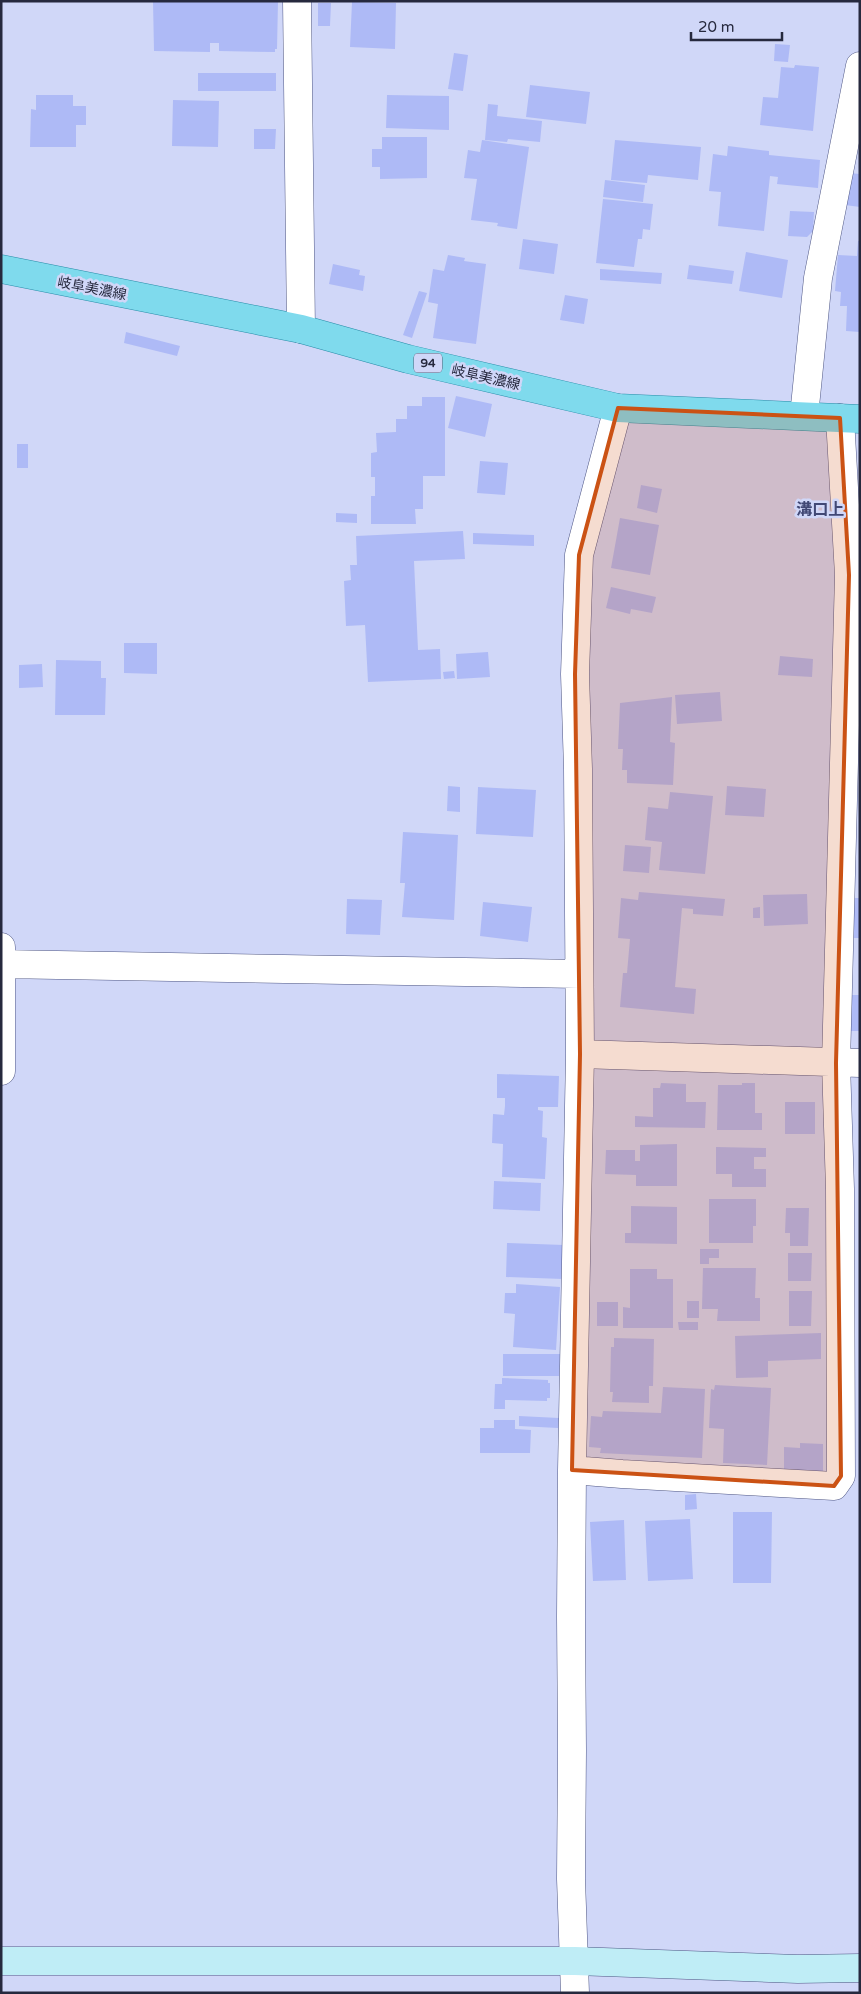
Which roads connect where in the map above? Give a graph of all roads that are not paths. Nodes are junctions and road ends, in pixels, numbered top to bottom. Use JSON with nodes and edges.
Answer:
{"nodes":[{"id":1,"x":297,"y":1,"type":"edge"},
{"id":2,"x":860,"y":66,"type":"edge"},
{"id":3,"x":1,"y":269,"type":"edge"},
{"id":4,"x":301,"y":329,"type":"junction"},
{"id":5,"x":618,"y":408,"type":"junction"},
{"id":6,"x":804,"y":416,"type":"junction"},
{"id":7,"x":850,"y":418,"type":"edge"},
{"id":8,"x":1,"y":946,"type":"edge"},
{"id":9,"x":1,"y":964,"type":"edge"},
{"id":10,"x":579,"y":974,"type":"junction"},
{"id":11,"x":580,"y":1054,"type":"junction"},
{"id":12,"x":848,"y":1063,"type":"edge"},
{"id":13,"x":1,"y":1070,"type":"edge"},
{"id":14,"x":572,"y":1470,"type":"junction"},
{"id":15,"x":1,"y":1961,"type":"edge"},
{"id":16,"x":575,"y":1961,"type":"junction"},
{"id":17,"x":860,"y":1968,"type":"edge"},
{"id":18,"x":575,"y":1993,"type":"edge"}],
"edges":[{"from":1,"to":4,"type":"street"},
{"from":2,"to":6,"type":"street"},
{"from":3,"to":4,"type":"main road","name":"岐阜美濃線","number":"94"},
{"from":4,"to":5,"type":"main road","name":"岐阜美濃線","number":"94"},
{"from":5,"to":6,"type":"main road","name":"岐阜美濃線","number":"94"},
{"from":5,"to":10,"type":"street"},
{"from":6,"to":7,"type":"main road","name":"岐阜美濃線","number":"94"},
{"from":7,"to":12,"type":"street"},
{"from":8,"to":9,"type":"street"},
{"from":9,"to":10,"type":"street"},
{"from":9,"to":13,"type":"street"},
{"from":10,"to":11,"type":"street"},
{"from":11,"to":12,"type":"street"},
{"from":11,"to":14,"type":"street"},
{"from":12,"to":14,"type":"street"},
{"from":14,"to":16,"type":"street"},
{"from":15,"to":16,"type":"street"},
{"from":16,"to":17,"type":"street"},
{"from":16,"to":18,"type":"street"}]}
